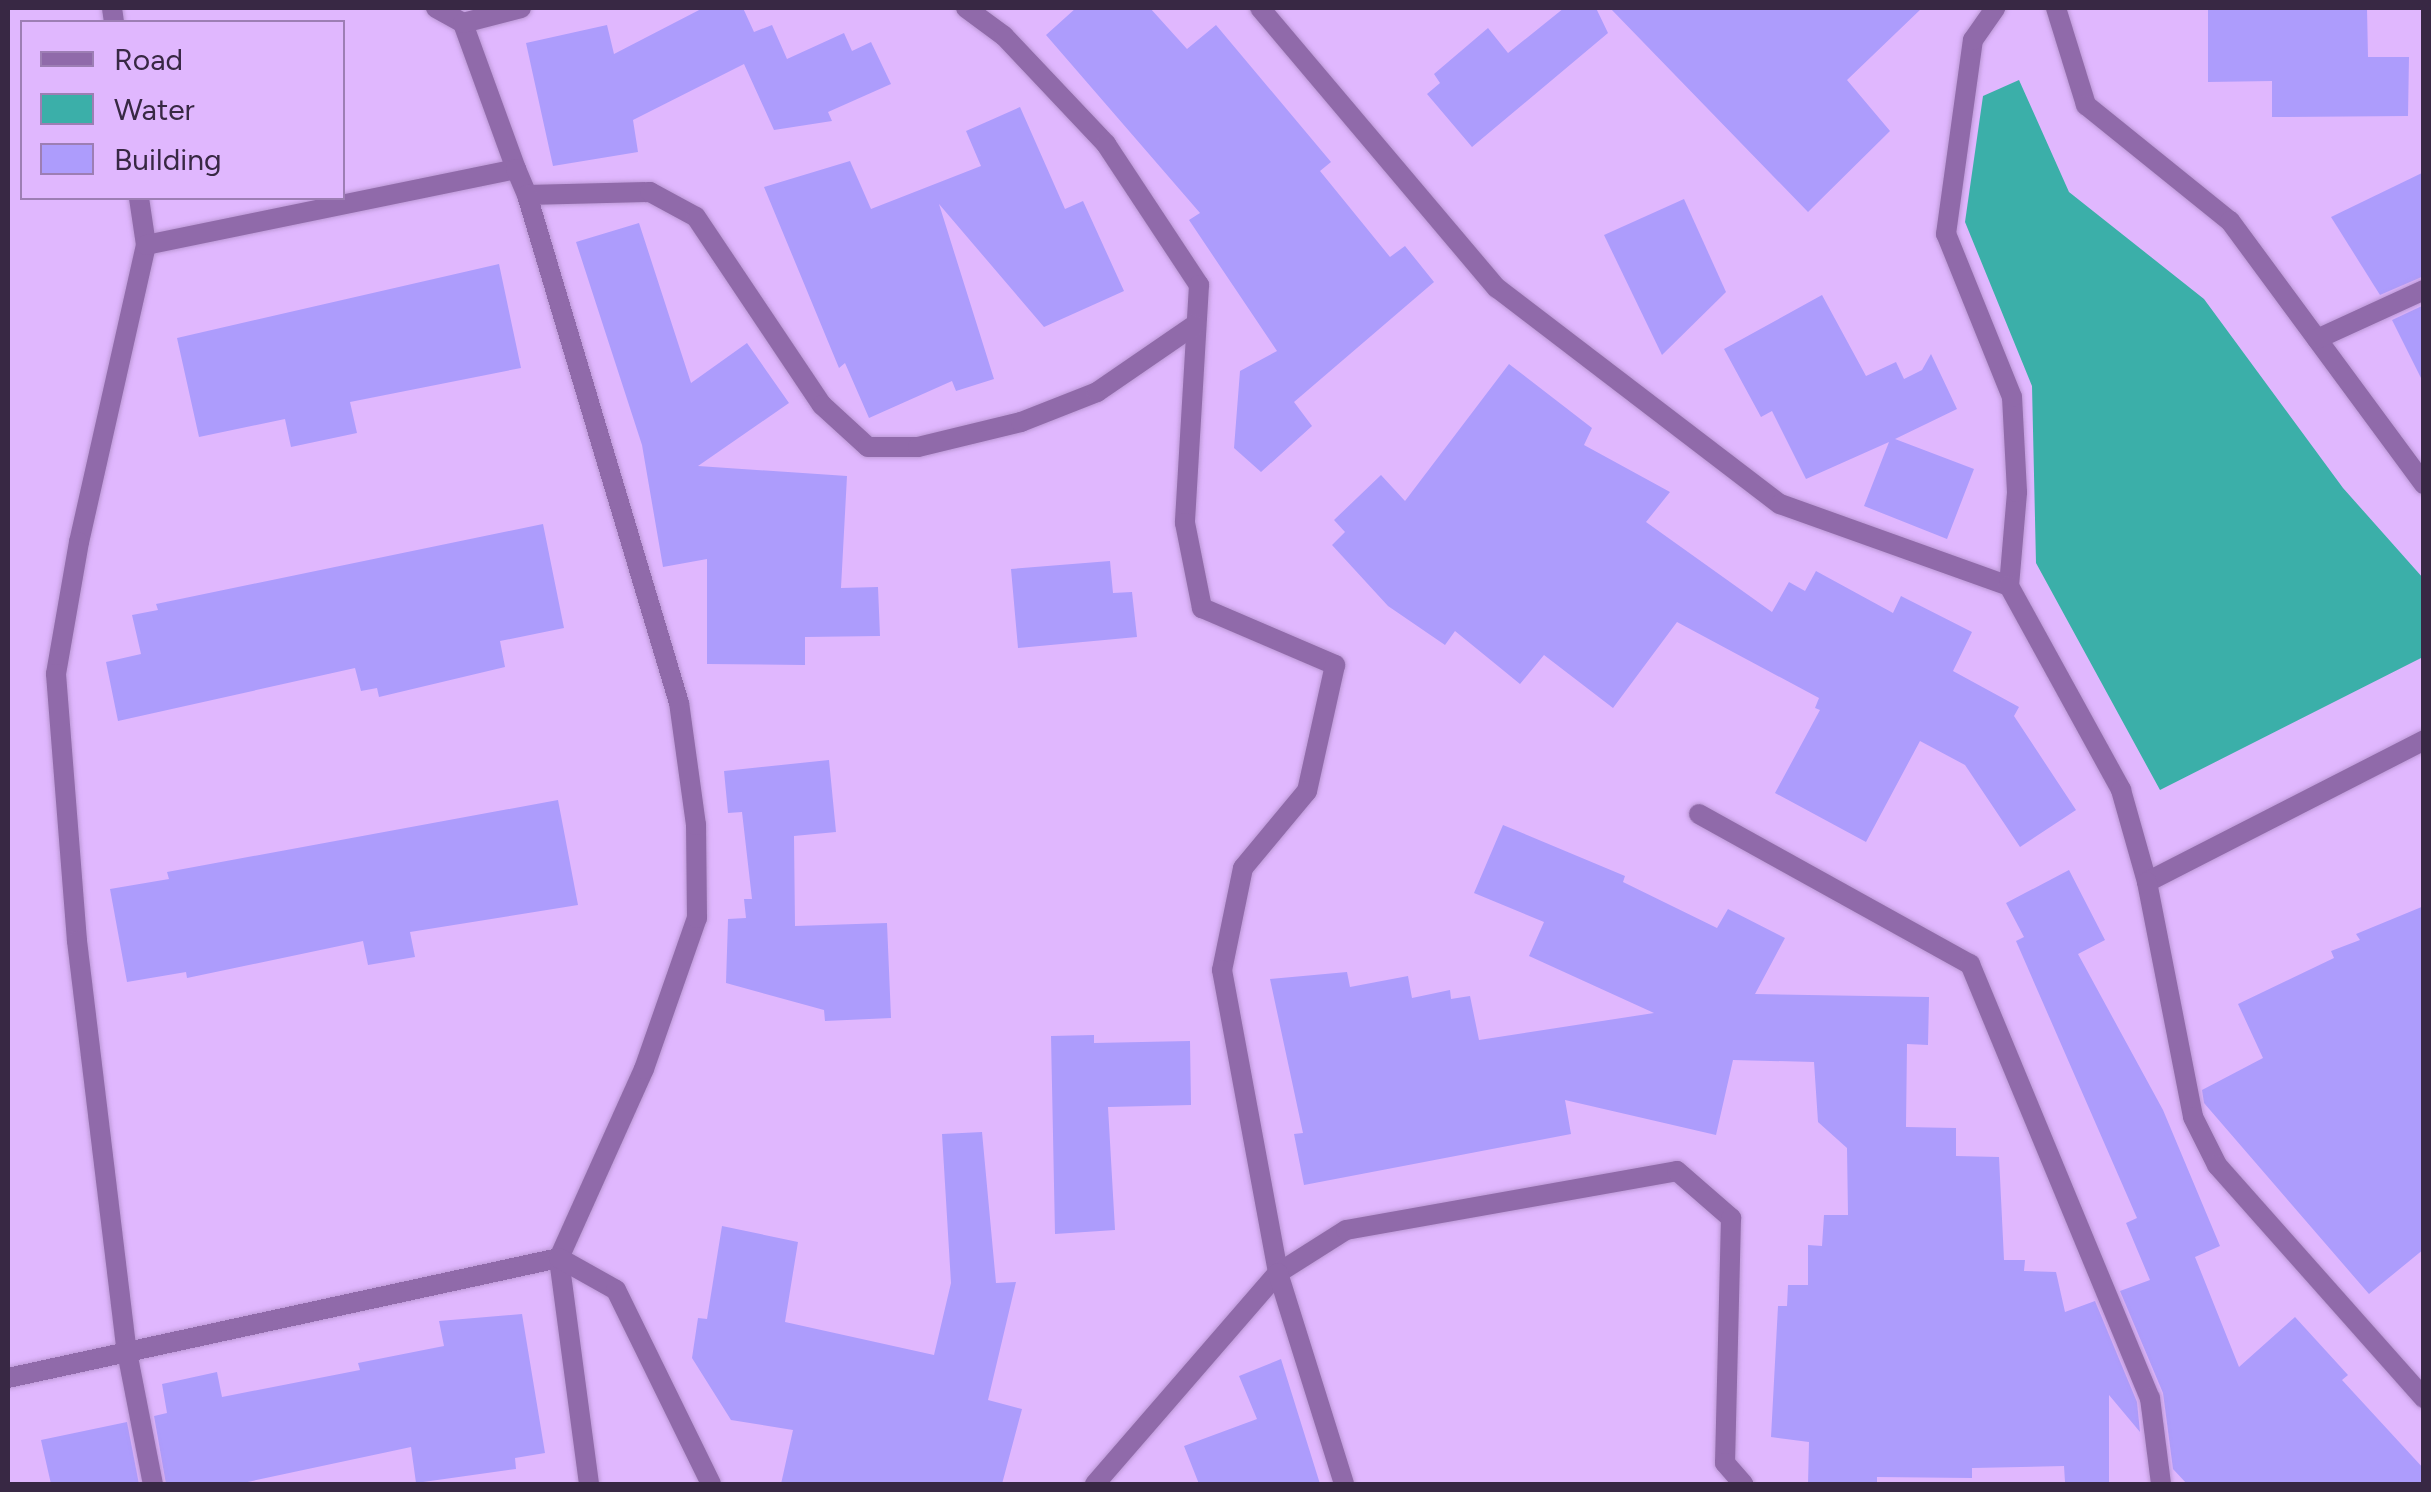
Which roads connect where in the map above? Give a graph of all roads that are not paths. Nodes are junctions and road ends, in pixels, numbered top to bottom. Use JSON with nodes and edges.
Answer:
{"nodes":[{"id":1,"x":436,"y":8,"type":"edge"},
{"id":2,"x":520,"y":8,"type":"edge"},
{"id":3,"x":966,"y":8,"type":"edge"},
{"id":4,"x":1260,"y":8,"type":"edge"},
{"id":5,"x":1995,"y":8,"type":"edge"},
{"id":6,"x":2056,"y":8,"type":"edge"},
{"id":7,"x":463,"y":23,"type":"junction"},
{"id":8,"x":516,"y":169,"type":"junction"},
{"id":9,"x":528,"y":195,"type":"junction"},
{"id":10,"x":140,"y":200,"type":"edge"},
{"id":11,"x":146,"y":245,"type":"junction"},
{"id":12,"x":2424,"y":290,"type":"edge"},
{"id":13,"x":1195,"y":326,"type":"junction"},
{"id":14,"x":2317,"y":339,"type":"junction"},
{"id":15,"x":2424,"y":484,"type":"edge"},
{"id":16,"x":2009,"y":586,"type":"junction"},
{"id":17,"x":2424,"y":740,"type":"edge"},
{"id":18,"x":1699,"y":814,"type":"dead end"},
{"id":19,"x":2147,"y":882,"type":"junction"},
{"id":20,"x":560,"y":1258,"type":"junction"},
{"id":21,"x":1278,"y":1274,"type":"junction"},
{"id":22,"x":127,"y":1352,"type":"junction"},
{"id":23,"x":8,"y":1378,"type":"edge"},
{"id":24,"x":2424,"y":1398,"type":"edge"},
{"id":25,"x":153,"y":1484,"type":"edge"},
{"id":26,"x":589,"y":1484,"type":"edge"},
{"id":27,"x":712,"y":1484,"type":"edge"},
{"id":28,"x":1094,"y":1484,"type":"edge"},
{"id":29,"x":1344,"y":1484,"type":"edge"},
{"id":30,"x":1744,"y":1484,"type":"edge"},
{"id":31,"x":2161,"y":1484,"type":"edge"}],
"edges":[{"from":1,"to":7,"type":"street"},
{"from":2,"to":7,"type":"street"},
{"from":3,"to":13,"type":"street"},
{"from":4,"to":16,"type":"street"},
{"from":5,"to":16,"type":"street"},
{"from":6,"to":14,"type":"street"},
{"from":7,"to":8,"type":"street"},
{"from":8,"to":9,"type":"street"},
{"from":8,"to":11,"type":"street"},
{"from":9,"to":13,"type":"street"},
{"from":9,"to":20,"type":"street"},
{"from":10,"to":11,"type":"street"},
{"from":11,"to":22,"type":"street"},
{"from":12,"to":14,"type":"street"},
{"from":13,"to":21,"type":"street"},
{"from":14,"to":15,"type":"street"},
{"from":16,"to":19,"type":"street"},
{"from":17,"to":19,"type":"street"},
{"from":18,"to":31,"type":"street"},
{"from":19,"to":24,"type":"street"},
{"from":20,"to":22,"type":"street"},
{"from":20,"to":26,"type":"street"},
{"from":20,"to":27,"type":"street"},
{"from":21,"to":28,"type":"street"},
{"from":21,"to":29,"type":"street"},
{"from":21,"to":30,"type":"street"},
{"from":22,"to":23,"type":"street"},
{"from":22,"to":25,"type":"street"}]}
